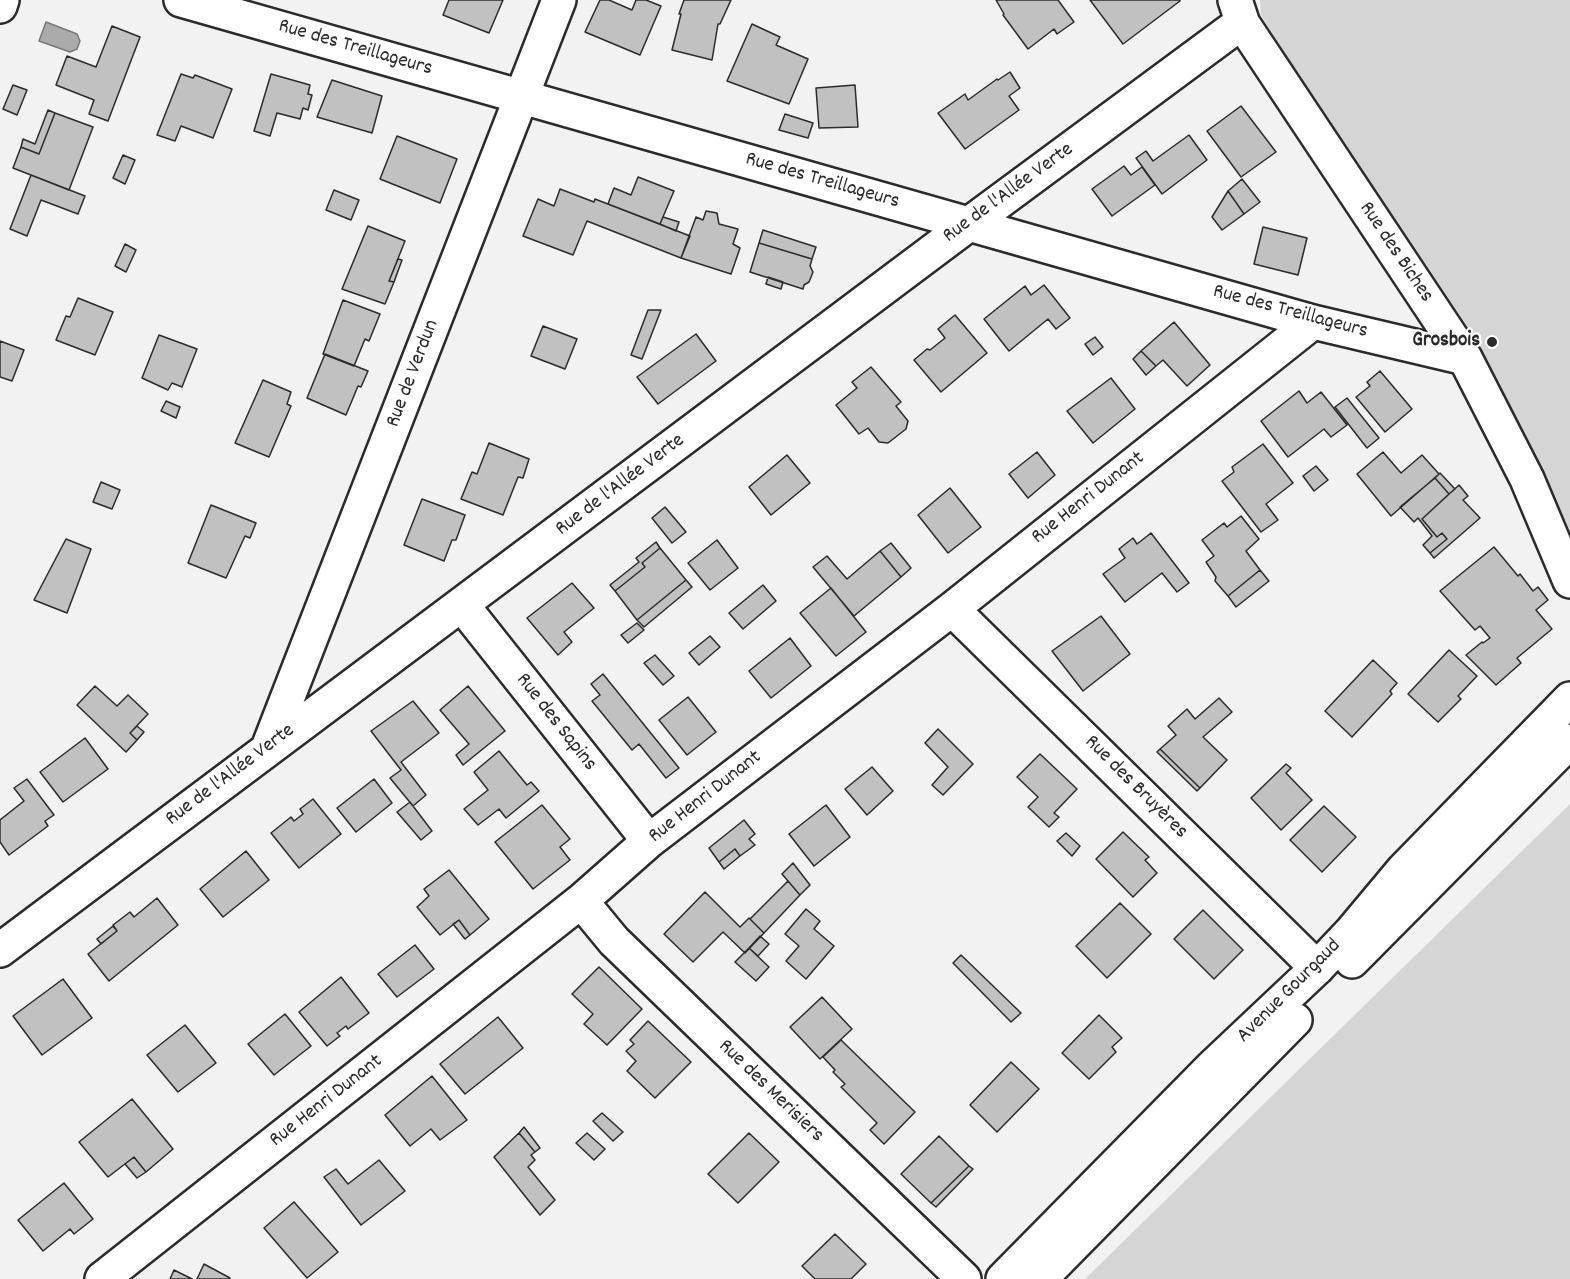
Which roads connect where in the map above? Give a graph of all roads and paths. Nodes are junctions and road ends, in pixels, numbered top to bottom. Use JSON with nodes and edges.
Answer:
{"nodes":[{"id":1,"x":2,"y":0,"type":"edge"},
{"id":2,"x":181,"y":0,"type":"edge"},
{"id":3,"x":560,"y":0,"type":"edge"},
{"id":4,"x":0,"y":6,"type":"edge"},
{"id":5,"x":1239,"y":12,"type":"edge"},
{"id":6,"x":521,"y":97,"type":"junction"},
{"id":7,"x":969,"y":224,"type":"junction"},
{"id":8,"x":1313,"y":321,"type":"junction"},
{"id":9,"x":1465,"y":358,"type":"junction"},
{"id":10,"x":1570,"y":581,"type":"edge"},
{"id":11,"x":462,"y":605,"type":"junction"},
{"id":12,"x":952,"y":609,"type":"junction"},
{"id":13,"x":1570,"y":699,"type":"edge"},
{"id":14,"x":1570,"y":741,"type":"edge"},
{"id":15,"x":268,"y":748,"type":"junction"},
{"id":16,"x":649,"y":842,"type":"junction"},
{"id":17,"x":581,"y":901,"type":"junction"},
{"id":18,"x":0,"y":950,"type":"edge"},
{"id":19,"x":1317,"y":968,"type":"junction"},
{"id":20,"x":102,"y":1279,"type":"edge"},
{"id":21,"x":964,"y":1279,"type":"edge"},
{"id":22,"x":1003,"y":1279,"type":"edge"},
{"id":23,"x":1040,"y":1279,"type":"edge"}],
"edges":[{"from":1,"to":4,"type":"street"},
{"from":2,"to":6,"type":"street","name":"Rue des Treillageurs"},
{"from":3,"to":6,"type":"street","name":"Rue de Verdun"},
{"from":5,"to":7,"type":"street","name":"Rue de l'Allée Verte"},
{"from":5,"to":9,"type":"street","name":"Rue des Biches"},
{"from":6,"to":7,"type":"street","name":"Rue des Treillageurs"},
{"from":6,"to":15,"type":"street","name":"Rue de Verdun"},
{"from":7,"to":8,"type":"street","name":"Rue des Treillageurs"},
{"from":7,"to":11,"type":"street","name":"Rue de l'Allée Verte"},
{"from":8,"to":9,"type":"street","name":"Rue des Treillageurs"},
{"from":8,"to":12,"type":"street","name":"Rue Henri Dunant"},
{"from":9,"to":10,"type":"street","name":"Rue des Biches"},
{"from":11,"to":15,"type":"street","name":"Rue de l'Allée Verte"},
{"from":11,"to":16,"type":"street","name":"Rue des Sapins"},
{"from":12,"to":16,"type":"street","name":"Rue Henri Dunant"},
{"from":12,"to":19,"type":"street","name":"Rue des Bruyères"},
{"from":13,"to":19,"type":"street","name":"Avenue Gourgaud"},
{"from":14,"to":23,"type":"street","name":"Avenue Gourgaud"},
{"from":15,"to":18,"type":"street","name":"Rue de l'Allée Verte"},
{"from":16,"to":17,"type":"street","name":"Rue Henri Dunant"},
{"from":17,"to":20,"type":"street","name":"Rue Henri Dunant"},
{"from":17,"to":21,"type":"street","name":"Rue des Merisiers"},
{"from":19,"to":22,"type":"street","name":"Avenue Gourgaud"}]}
